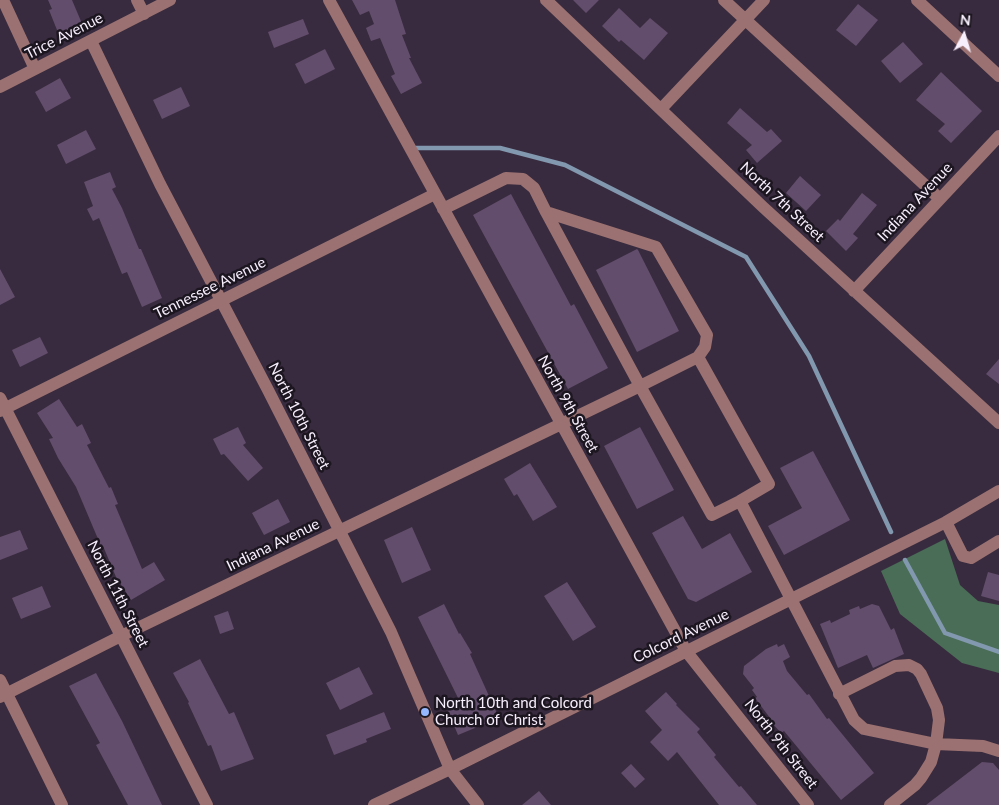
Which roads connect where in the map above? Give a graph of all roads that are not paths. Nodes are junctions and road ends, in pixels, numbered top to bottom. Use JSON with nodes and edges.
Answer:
{"nodes":[{"id":1,"x":3,"y":0,"type":"edge"},
{"id":2,"x":137,"y":0,"type":"edge"},
{"id":3,"x":170,"y":0,"type":"edge"},
{"id":4,"x":329,"y":0,"type":"edge"},
{"id":5,"x":546,"y":0,"type":"edge"},
{"id":6,"x":724,"y":0,"type":"edge"},
{"id":7,"x":764,"y":0,"type":"edge"},
{"id":8,"x":917,"y":0,"type":"edge"},
{"id":9,"x":144,"y":14,"type":"junction"},
{"id":10,"x":745,"y":20,"type":"junction"},
{"id":11,"x":91,"y":41,"type":"junction"},
{"id":12,"x":35,"y":69,"type":"junction"},
{"id":13,"x":999,"y":76,"type":"edge"},
{"id":14,"x":0,"y":86,"type":"edge"},
{"id":15,"x":661,"y":110,"type":"junction"},
{"id":16,"x":999,"y":136,"type":"edge"},
{"id":17,"x":435,"y":194,"type":"junction"},
{"id":18,"x":940,"y":199,"type":"junction"},
{"id":19,"x":443,"y":209,"type":"junction"},
{"id":20,"x":546,"y":212,"type":"junction"},
{"id":21,"x":854,"y":291,"type":"junction"},
{"id":22,"x":221,"y":301,"type":"junction"},
{"id":23,"x":698,"y":357,"type":"junction"},
{"id":24,"x":640,"y":386,"type":"junction"},
{"id":25,"x":2,"y":406,"type":"edge"},
{"id":26,"x":999,"y":423,"type":"edge"},
{"id":27,"x":561,"y":424,"type":"junction"},
{"id":28,"x":999,"y":490,"type":"edge"},
{"id":29,"x":740,"y":501,"type":"junction"},
{"id":30,"x":946,"y":522,"type":"junction"},
{"id":31,"x":339,"y":531,"type":"junction"},
{"id":32,"x":999,"y":541,"type":"edge"},
{"id":33,"x":790,"y":599,"type":"junction"},
{"id":34,"x":121,"y":636,"type":"junction"},
{"id":35,"x":686,"y":651,"type":"junction"},
{"id":36,"x":0,"y":680,"type":"edge"},
{"id":37,"x":839,"y":694,"type":"junction"},
{"id":38,"x":3,"y":695,"type":"edge"},
{"id":39,"x":936,"y":744,"type":"junction"},
{"id":40,"x":999,"y":750,"type":"edge"},
{"id":41,"x":450,"y":769,"type":"junction"},
{"id":42,"x":62,"y":805,"type":"edge"},
{"id":43,"x":207,"y":805,"type":"edge"},
{"id":44,"x":374,"y":805,"type":"edge"},
{"id":45,"x":478,"y":805,"type":"edge"},
{"id":46,"x":808,"y":805,"type":"edge"},
{"id":47,"x":890,"y":805,"type":"edge"}],
"edges":[{"from":1,"to":12,"type":"street"},
{"from":2,"to":9,"type":"street"},
{"from":3,"to":9,"type":"street","name":"Trice Avenue"},
{"from":4,"to":17,"type":"street","name":"North 9th Street"},
{"from":5,"to":15,"type":"street","name":"North 7th Street"},
{"from":6,"to":10,"type":"street"},
{"from":7,"to":10,"type":"street"},
{"from":8,"to":13,"type":"street"},
{"from":9,"to":11,"type":"street","name":"Trice Avenue"},
{"from":10,"to":15,"type":"street"},
{"from":10,"to":18,"type":"street"},
{"from":11,"to":12,"type":"street","name":"Trice Avenue"},
{"from":11,"to":22,"type":"street","name":"North 10th Street"},
{"from":12,"to":14,"type":"street","name":"Trice Avenue"},
{"from":15,"to":21,"type":"street","name":"North 7th Street"},
{"from":16,"to":18,"type":"street","name":"Indiana Avenue"},
{"from":17,"to":19,"type":"street","name":"North 9th Street"},
{"from":17,"to":22,"type":"street","name":"Tennessee Avenue"},
{"from":18,"to":21,"type":"street","name":"Indiana Avenue"},
{"from":19,"to":20,"type":"street"},
{"from":19,"to":27,"type":"street","name":"North 9th Street"},
{"from":20,"to":23,"type":"street"},
{"from":20,"to":24,"type":"street"},
{"from":21,"to":26,"type":"street","name":"North 7th Street"},
{"from":22,"to":25,"type":"street","name":"Tennessee Avenue"},
{"from":22,"to":31,"type":"street","name":"North 10th Street"},
{"from":23,"to":24,"type":"street","name":"Indiana Avenue"},
{"from":23,"to":29,"type":"street"},
{"from":24,"to":27,"type":"street","name":"Indiana Avenue"},
{"from":24,"to":29,"type":"street"},
{"from":25,"to":34,"type":"street","name":"North 11th Street"},
{"from":27,"to":31,"type":"street","name":"Indiana Avenue"},
{"from":27,"to":35,"type":"street","name":"North 9th Street"},
{"from":28,"to":30,"type":"street","name":"Colcord Avenue"},
{"from":29,"to":33,"type":"street"},
{"from":30,"to":32,"type":"street"},
{"from":30,"to":33,"type":"street","name":"Colcord Avenue"},
{"from":31,"to":34,"type":"street","name":"Indiana Avenue"},
{"from":31,"to":41,"type":"street","name":"North 10th Street"},
{"from":33,"to":35,"type":"street","name":"Colcord Avenue"},
{"from":33,"to":37,"type":"street"},
{"from":34,"to":38,"type":"street","name":"Indiana Avenue"},
{"from":34,"to":43,"type":"street","name":"North 11th Street"},
{"from":35,"to":41,"type":"street","name":"Colcord Avenue"},
{"from":35,"to":46,"type":"street","name":"North 9th Street"},
{"from":36,"to":38,"type":"street"},
{"from":37,"to":39,"type":"street"},
{"from":37,"to":39,"type":"street"},
{"from":38,"to":42,"type":"street"},
{"from":39,"to":40,"type":"street"},
{"from":39,"to":47,"type":"street"},
{"from":41,"to":44,"type":"street","name":"Colcord Avenue"},
{"from":41,"to":45,"type":"street","name":"North 10th Street"}]}
